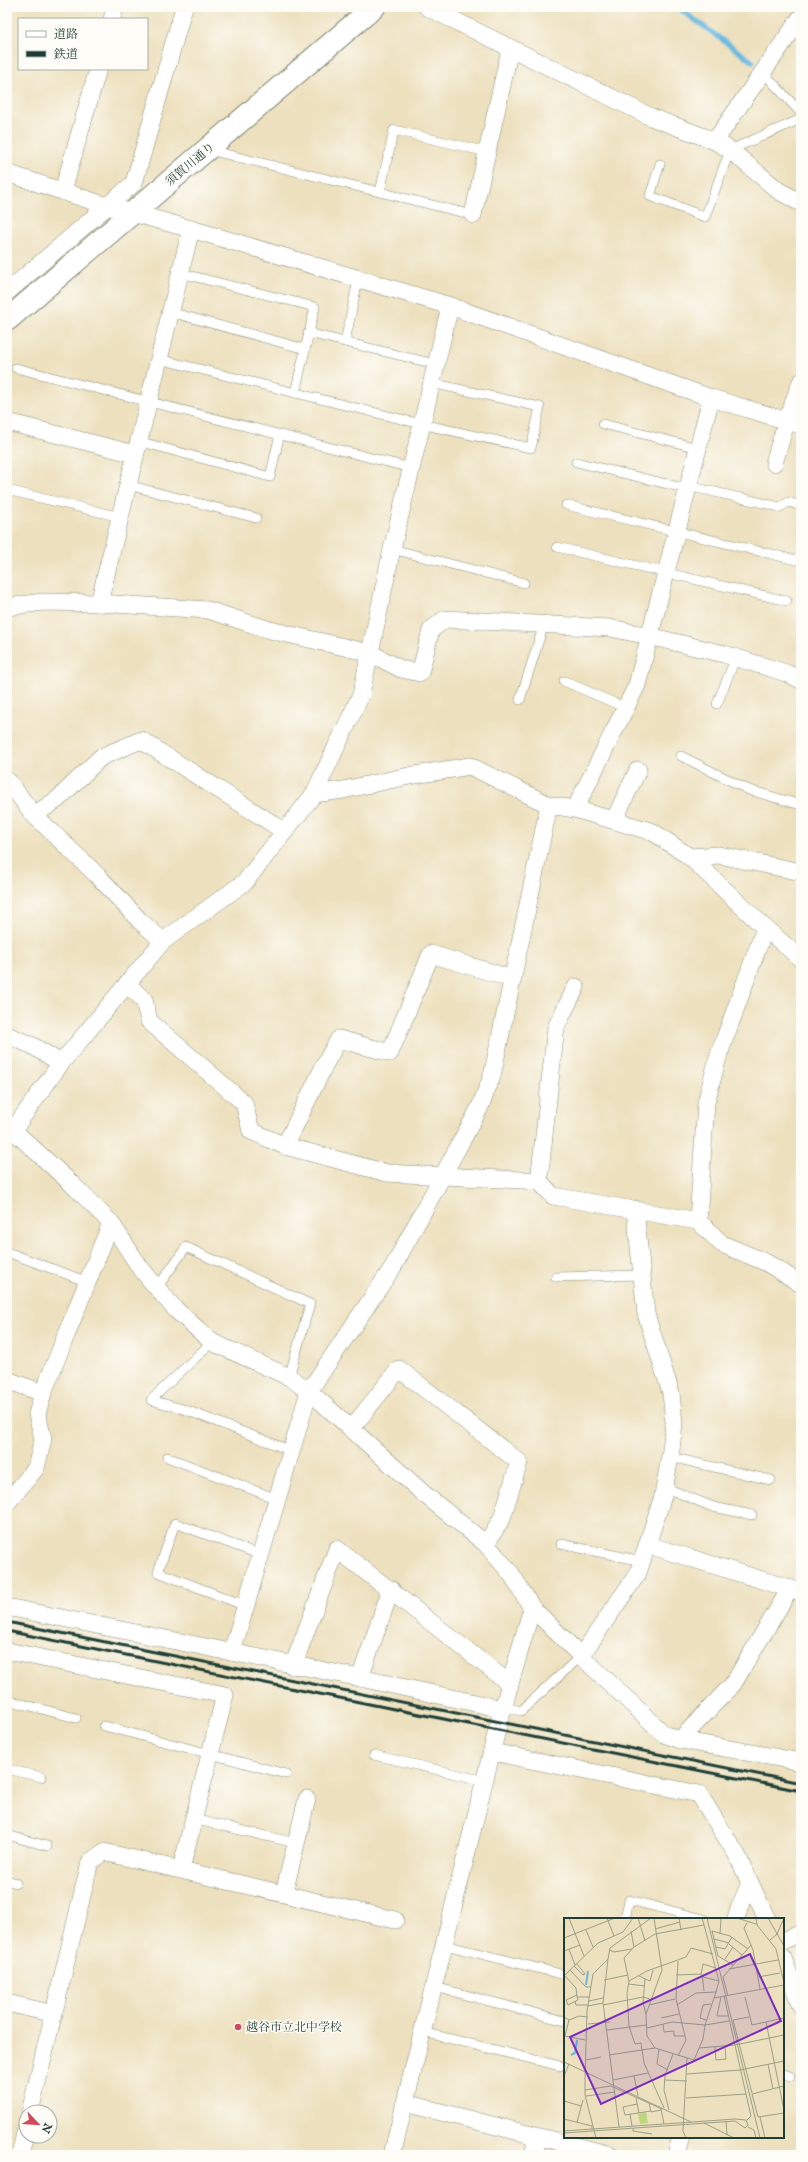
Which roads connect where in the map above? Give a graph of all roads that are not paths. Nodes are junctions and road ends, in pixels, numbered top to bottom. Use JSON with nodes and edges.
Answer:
{"nodes":[{"id":1,"x":115,"y":7,"type":"edge"},
{"id":2,"x":184,"y":7,"type":"edge"},
{"id":3,"x":374,"y":7,"type":"edge"},
{"id":4,"x":427,"y":7,"type":"edge"},
{"id":5,"x":801,"y":17,"type":"edge"},
{"id":6,"x":112,"y":18,"type":"edge"},
{"id":7,"x":510,"y":49,"type":"junction"},
{"id":8,"x":98,"y":70,"type":"edge"},
{"id":9,"x":762,"y":70,"type":"junction"},
{"id":10,"x":801,"y":113,"type":"edge"},
{"id":11,"x":801,"y":119,"type":"edge"},
{"id":12,"x":715,"y":141,"type":"junction"},
{"id":13,"x":207,"y":149,"type":"junction"},
{"id":14,"x":730,"y":150,"type":"junction"},
{"id":15,"x":487,"y":152,"type":"junction"},
{"id":16,"x":660,"y":164,"type":"dead end"},
{"id":17,"x":7,"y":173,"type":"edge"},
{"id":18,"x":63,"y":191,"type":"junction"},
{"id":19,"x":380,"y":192,"type":"junction"},
{"id":20,"x":801,"y":203,"type":"edge"},
{"id":21,"x":107,"y":206,"type":"junction"},
{"id":22,"x":132,"y":213,"type":"junction"},
{"id":23,"x":473,"y":215,"type":"joint"},
{"id":24,"x":191,"y":229,"type":"junction"},
{"id":25,"x":180,"y":273,"type":"junction"},
{"id":26,"x":358,"y":280,"type":"junction"},
{"id":27,"x":7,"y":292,"type":"edge"},
{"id":28,"x":450,"y":306,"type":"junction"},
{"id":29,"x":170,"y":312,"type":"junction"},
{"id":30,"x":7,"y":320,"type":"edge"},
{"id":31,"x":308,"y":333,"type":"junction"},
{"id":32,"x":345,"y":342,"type":"junction"},
{"id":33,"x":305,"y":349,"type":"junction"},
{"id":34,"x":159,"y":359,"type":"junction"},
{"id":35,"x":435,"y":364,"type":"junction"},
{"id":36,"x":16,"y":368,"type":"dead end"},
{"id":37,"x":801,"y":382,"type":"edge"},
{"id":38,"x":431,"y":383,"type":"junction"},
{"id":39,"x":296,"y":393,"type":"junction"},
{"id":40,"x":711,"y":398,"type":"junction"},
{"id":41,"x":148,"y":401,"type":"junction"},
{"id":42,"x":7,"y":422,"type":"edge"},
{"id":43,"x":794,"y":422,"type":"edge"},
{"id":44,"x":421,"y":424,"type":"junction"},
{"id":45,"x":603,"y":424,"type":"dead end"},
{"id":46,"x":280,"y":434,"type":"junction"},
{"id":47,"x":137,"y":447,"type":"junction"},
{"id":48,"x":698,"y":448,"type":"junction"},
{"id":49,"x":576,"y":462,"type":"dead end"},
{"id":50,"x":774,"y":463,"type":"dead end"},
{"id":51,"x":411,"y":468,"type":"junction"},
{"id":52,"x":128,"y":485,"type":"junction"},
{"id":53,"x":688,"y":488,"type":"junction"},
{"id":54,"x":7,"y":490,"type":"edge"},
{"id":55,"x":566,"y":505,"type":"dead end"},
{"id":56,"x":801,"y":506,"type":"edge"},
{"id":57,"x":120,"y":517,"type":"junction"},
{"id":58,"x":256,"y":518,"type":"dead end"},
{"id":59,"x":677,"y":532,"type":"junction"},
{"id":60,"x":557,"y":547,"type":"dead end"},
{"id":61,"x":392,"y":549,"type":"junction"},
{"id":62,"x":796,"y":560,"type":"dead end"},
{"id":63,"x":666,"y":573,"type":"junction"},
{"id":64,"x":524,"y":583,"type":"dead end"},
{"id":65,"x":787,"y":601,"type":"dead end"},
{"id":66,"x":99,"y":603,"type":"junction"},
{"id":67,"x":7,"y":607,"type":"edge"},
{"id":68,"x":544,"y":624,"type":"junction"},
{"id":69,"x":650,"y":636,"type":"junction"},
{"id":70,"x":370,"y":653,"type":"junction"},
{"id":71,"x":736,"y":657,"type":"junction"},
{"id":72,"x":801,"y":680,"type":"edge"},
{"id":73,"x":564,"y":681,"type":"dead end"},
{"id":74,"x":520,"y":700,"type":"dead end"},
{"id":75,"x":717,"y":704,"type":"dead end"},
{"id":76,"x":626,"y":708,"type":"junction"},
{"id":77,"x":681,"y":756,"type":"dead end"},
{"id":78,"x":638,"y":770,"type":"dead end"},
{"id":79,"x":7,"y":780,"type":"edge"},
{"id":80,"x":314,"y":794,"type":"junction"},
{"id":81,"x":549,"y":805,"type":"junction"},
{"id":82,"x":801,"y":805,"type":"edge"},
{"id":83,"x":575,"y":809,"type":"junction"},
{"id":84,"x":34,"y":815,"type":"junction"},
{"id":85,"x":614,"y":820,"type":"junction"},
{"id":86,"x":284,"y":831,"type":"junction"},
{"id":87,"x":690,"y":857,"type":"junction"},
{"id":88,"x":801,"y":872,"type":"edge"},
{"id":89,"x":765,"y":928,"type":"junction"},
{"id":90,"x":163,"y":941,"type":"junction"},
{"id":91,"x":801,"y":959,"type":"edge"},
{"id":92,"x":513,"y":979,"type":"junction"},
{"id":93,"x":127,"y":984,"type":"junction"},
{"id":94,"x":576,"y":987,"type":"dead end"},
{"id":95,"x":7,"y":1034,"type":"edge"},
{"id":96,"x":61,"y":1063,"type":"junction"},
{"id":97,"x":285,"y":1146,"type":"junction"},
{"id":98,"x":442,"y":1176,"type":"junction"},
{"id":99,"x":539,"y":1181,"type":"junction"},
{"id":100,"x":635,"y":1209,"type":"junction"},
{"id":101,"x":698,"y":1221,"type":"junction"},
{"id":102,"x":111,"y":1224,"type":"junction"},
{"id":103,"x":7,"y":1252,"type":"edge"},
{"id":104,"x":641,"y":1275,"type":"junction"},
{"id":105,"x":556,"y":1277,"type":"dead end"},
{"id":106,"x":88,"y":1282,"type":"junction"},
{"id":107,"x":801,"y":1284,"type":"edge"},
{"id":108,"x":156,"y":1288,"type":"junction"},
{"id":109,"x":212,"y":1342,"type":"junction"},
{"id":110,"x":289,"y":1377,"type":"junction"},
{"id":111,"x":7,"y":1380,"type":"edge"},
{"id":112,"x":309,"y":1391,"type":"junction"},
{"id":113,"x":43,"y":1393,"type":"junction"},
{"id":114,"x":351,"y":1429,"type":"junction"},
{"id":115,"x":292,"y":1451,"type":"junction"},
{"id":116,"x":167,"y":1457,"type":"dead end"},
{"id":117,"x":670,"y":1457,"type":"junction"},
{"id":118,"x":772,"y":1480,"type":"dead end"},
{"id":119,"x":664,"y":1486,"type":"junction"},
{"id":120,"x":277,"y":1499,"type":"junction"},
{"id":121,"x":8,"y":1500,"type":"edge"},
{"id":122,"x":752,"y":1515,"type":"dead end"},
{"id":123,"x":486,"y":1544,"type":"junction"},
{"id":124,"x":562,"y":1544,"type":"dead end"},
{"id":125,"x":648,"y":1545,"type":"junction"},
{"id":126,"x":261,"y":1555,"type":"junction"},
{"id":127,"x":642,"y":1561,"type":"junction"},
{"id":128,"x":391,"y":1589,"type":"junction"},
{"id":129,"x":795,"y":1591,"type":"edge"},
{"id":130,"x":246,"y":1606,"type":"junction"},
{"id":131,"x":7,"y":1608,"type":"edge"},
{"id":132,"x":532,"y":1608,"type":"junction"},
{"id":133,"x":7,"y":1651,"type":"edge"},
{"id":134,"x":232,"y":1652,"type":"junction"},
{"id":135,"x":581,"y":1656,"type":"junction"},
{"id":136,"x":293,"y":1666,"type":"junction"},
{"id":137,"x":360,"y":1678,"type":"junction"},
{"id":138,"x":510,"y":1684,"type":"junction"},
{"id":139,"x":7,"y":1700,"type":"edge"},
{"id":140,"x":504,"y":1708,"type":"junction"},
{"id":141,"x":76,"y":1718,"type":"dead end"},
{"id":142,"x":104,"y":1726,"type":"dead end"},
{"id":143,"x":680,"y":1740,"type":"junction"},
{"id":144,"x":492,"y":1752,"type":"junction"},
{"id":145,"x":210,"y":1754,"type":"junction"},
{"id":146,"x":374,"y":1755,"type":"dead end"},
{"id":147,"x":801,"y":1762,"type":"edge"},
{"id":148,"x":7,"y":1769,"type":"edge"},
{"id":149,"x":286,"y":1774,"type":"dead end"},
{"id":150,"x":41,"y":1777,"type":"dead end"},
{"id":151,"x":485,"y":1781,"type":"junction"},
{"id":152,"x":307,"y":1799,"type":"dead end"},
{"id":153,"x":193,"y":1819,"type":"junction"},
{"id":154,"x":7,"y":1836,"type":"edge"},
{"id":155,"x":296,"y":1843,"type":"junction"},
{"id":156,"x":47,"y":1846,"type":"dead end"},
{"id":157,"x":181,"y":1869,"type":"junction"},
{"id":158,"x":750,"y":1883,"type":"junction"},
{"id":159,"x":284,"y":1893,"type":"junction"},
{"id":160,"x":625,"y":1918,"type":"edge"},
{"id":161,"x":700,"y":1918,"type":"edge"},
{"id":162,"x":736,"y":1918,"type":"edge"},
{"id":163,"x":767,"y":1918,"type":"edge"},
{"id":164,"x":395,"y":1920,"type":"dead end"},
{"id":165,"x":801,"y":1932,"type":"edge"},
{"id":166,"x":784,"y":1940,"type":"edge"},
{"id":167,"x":445,"y":1945,"type":"junction"},
{"id":168,"x":784,"y":1961,"type":"edge"},
{"id":169,"x":564,"y":1975,"type":"edge"},
{"id":170,"x":435,"y":1987,"type":"junction"},
{"id":171,"x":7,"y":2003,"type":"edge"},
{"id":172,"x":800,"y":2003,"type":"edge"},
{"id":173,"x":54,"y":2014,"type":"junction"},
{"id":174,"x":564,"y":2021,"type":"edge"},
{"id":175,"x":424,"y":2032,"type":"junction"},
{"id":176,"x":560,"y":2066,"type":"dead end"},
{"id":177,"x":405,"y":2103,"type":"junction"},
{"id":178,"x":32,"y":2104,"type":"edge"},
{"id":179,"x":538,"y":2137,"type":"junction"},
{"id":180,"x":681,"y":2138,"type":"edge"},
{"id":181,"x":23,"y":2144,"type":"edge"},
{"id":182,"x":607,"y":2154,"type":"edge"},
{"id":183,"x":20,"y":2155,"type":"edge"},
{"id":184,"x":392,"y":2155,"type":"edge"},
{"id":185,"x":533,"y":2155,"type":"edge"},
{"id":186,"x":676,"y":2155,"type":"edge"}],
"edges":[{"from":1,"to":6,"type":"street"},
{"from":2,"to":21,"type":"street"},
{"from":3,"to":13,"type":"street","name":"須賀川通り"},
{"from":4,"to":7,"type":"street"},
{"from":5,"to":9,"type":"street"},
{"from":7,"to":12,"type":"street"},
{"from":7,"to":15,"type":"street"},
{"from":8,"to":18,"type":"street"},
{"from":9,"to":10,"type":"lane"},
{"from":9,"to":12,"type":"street"},
{"from":11,"to":14,"type":"lane"},
{"from":12,"to":14,"type":"street"},
{"from":13,"to":19,"type":"lane"},
{"from":13,"to":22,"type":"street","name":"須賀川通り"},
{"from":14,"to":16,"type":"lane"},
{"from":14,"to":20,"type":"street"},
{"from":15,"to":19,"type":"lane"},
{"from":15,"to":23,"type":"street"},
{"from":17,"to":18,"type":"street"},
{"from":18,"to":21,"type":"street"},
{"from":19,"to":23,"type":"lane"},
{"from":21,"to":22,"type":"street"},
{"from":21,"to":27,"type":"street"},
{"from":22,"to":24,"type":"street"},
{"from":22,"to":30,"type":"street","name":"須賀川通り"},
{"from":24,"to":25,"type":"street"},
{"from":24,"to":26,"type":"street"},
{"from":25,"to":29,"type":"street"},
{"from":25,"to":31,"type":"lane"},
{"from":26,"to":28,"type":"street"},
{"from":26,"to":32,"type":"lane"},
{"from":28,"to":35,"type":"street"},
{"from":28,"to":40,"type":"street"},
{"from":29,"to":33,"type":"lane"},
{"from":29,"to":34,"type":"street"},
{"from":31,"to":32,"type":"lane"},
{"from":31,"to":33,"type":"lane"},
{"from":32,"to":35,"type":"lane"},
{"from":33,"to":39,"type":"lane"},
{"from":34,"to":39,"type":"lane"},
{"from":34,"to":41,"type":"street"},
{"from":35,"to":38,"type":"street"},
{"from":36,"to":41,"type":"lane"},
{"from":37,"to":43,"type":"street"},
{"from":38,"to":44,"type":"street"},
{"from":38,"to":44,"type":"lane"},
{"from":39,"to":44,"type":"lane"},
{"from":40,"to":43,"type":"street"},
{"from":40,"to":48,"type":"street"},
{"from":41,"to":46,"type":"lane"},
{"from":41,"to":47,"type":"street"},
{"from":42,"to":47,"type":"street"},
{"from":43,"to":50,"type":"street"},
{"from":44,"to":51,"type":"street"},
{"from":45,"to":48,"type":"lane"},
{"from":46,"to":47,"type":"lane"},
{"from":46,"to":51,"type":"lane"},
{"from":47,"to":52,"type":"street"},
{"from":48,"to":53,"type":"street"},
{"from":49,"to":53,"type":"lane"},
{"from":51,"to":61,"type":"street"},
{"from":52,"to":57,"type":"street"},
{"from":52,"to":58,"type":"lane"},
{"from":53,"to":56,"type":"lane"},
{"from":53,"to":59,"type":"street"},
{"from":54,"to":57,"type":"lane"},
{"from":55,"to":59,"type":"lane"},
{"from":57,"to":66,"type":"street"},
{"from":59,"to":62,"type":"lane"},
{"from":59,"to":63,"type":"street"},
{"from":60,"to":63,"type":"lane"},
{"from":61,"to":64,"type":"lane"},
{"from":61,"to":70,"type":"street"},
{"from":63,"to":65,"type":"lane"},
{"from":63,"to":69,"type":"street"},
{"from":66,"to":67,"type":"street"},
{"from":66,"to":70,"type":"street"},
{"from":68,"to":69,"type":"street"},
{"from":68,"to":70,"type":"street"},
{"from":68,"to":74,"type":"lane"},
{"from":69,"to":71,"type":"street"},
{"from":69,"to":76,"type":"street"},
{"from":70,"to":80,"type":"street"},
{"from":71,"to":72,"type":"street"},
{"from":71,"to":75,"type":"lane"},
{"from":73,"to":76,"type":"lane"},
{"from":76,"to":83,"type":"street"},
{"from":77,"to":82,"type":"lane"},
{"from":78,"to":85,"type":"street"},
{"from":79,"to":84,"type":"street"},
{"from":80,"to":81,"type":"street"},
{"from":80,"to":86,"type":"street"},
{"from":81,"to":83,"type":"street"},
{"from":81,"to":92,"type":"street"},
{"from":83,"to":85,"type":"street"},
{"from":84,"to":86,"type":"street"},
{"from":84,"to":90,"type":"street"},
{"from":85,"to":87,"type":"street"},
{"from":86,"to":90,"type":"street"},
{"from":87,"to":88,"type":"street"},
{"from":87,"to":89,"type":"street"},
{"from":89,"to":91,"type":"street"},
{"from":89,"to":101,"type":"street"},
{"from":90,"to":93,"type":"street"},
{"from":92,"to":97,"type":"street"},
{"from":92,"to":98,"type":"street"},
{"from":93,"to":96,"type":"street"},
{"from":93,"to":97,"type":"street"},
{"from":94,"to":99,"type":"street"},
{"from":95,"to":96,"type":"street"},
{"from":96,"to":102,"type":"street"},
{"from":97,"to":98,"type":"street"},
{"from":98,"to":99,"type":"street"},
{"from":98,"to":112,"type":"street"},
{"from":99,"to":100,"type":"street"},
{"from":100,"to":101,"type":"street"},
{"from":100,"to":104,"type":"street"},
{"from":101,"to":107,"type":"street"},
{"from":102,"to":106,"type":"street"},
{"from":102,"to":108,"type":"street"},
{"from":103,"to":106,"type":"lane"},
{"from":104,"to":105,"type":"lane"},
{"from":104,"to":117,"type":"street"},
{"from":106,"to":113,"type":"street"},
{"from":108,"to":109,"type":"street"},
{"from":108,"to":110,"type":"lane"},
{"from":109,"to":110,"type":"street"},
{"from":109,"to":115,"type":"lane"},
{"from":110,"to":112,"type":"street"},
{"from":111,"to":113,"type":"street"},
{"from":112,"to":114,"type":"street"},
{"from":112,"to":115,"type":"street"},
{"from":113,"to":121,"type":"street"},
{"from":114,"to":123,"type":"street"},
{"from":114,"to":123,"type":"street"},
{"from":115,"to":120,"type":"street"},
{"from":116,"to":120,"type":"lane"},
{"from":117,"to":118,"type":"lane"},
{"from":117,"to":119,"type":"street"},
{"from":119,"to":122,"type":"lane"},
{"from":119,"to":125,"type":"street"},
{"from":120,"to":126,"type":"street"},
{"from":123,"to":132,"type":"street"},
{"from":124,"to":127,"type":"lane"},
{"from":125,"to":127,"type":"street"},
{"from":125,"to":129,"type":"street"},
{"from":126,"to":130,"type":"street"},
{"from":126,"to":130,"type":"lane"},
{"from":127,"to":135,"type":"street"},
{"from":128,"to":136,"type":"street"},
{"from":128,"to":137,"type":"street"},
{"from":128,"to":138,"type":"street"},
{"from":129,"to":143,"type":"street"},
{"from":130,"to":134,"type":"street"},
{"from":131,"to":134,"type":"street"},
{"from":132,"to":135,"type":"street"},
{"from":132,"to":138,"type":"street"},
{"from":133,"to":145,"type":"street"},
{"from":134,"to":136,"type":"street"},
{"from":135,"to":140,"type":"lane"},
{"from":135,"to":143,"type":"street"},
{"from":136,"to":137,"type":"street"},
{"from":137,"to":140,"type":"street"},
{"from":138,"to":140,"type":"street"},
{"from":139,"to":141,"type":"lane"},
{"from":140,"to":144,"type":"street"},
{"from":142,"to":145,"type":"lane"},
{"from":143,"to":147,"type":"street"},
{"from":144,"to":151,"type":"street"},
{"from":144,"to":158,"type":"street"},
{"from":145,"to":149,"type":"lane"},
{"from":145,"to":153,"type":"street"},
{"from":146,"to":151,"type":"lane"},
{"from":148,"to":150,"type":"lane"},
{"from":151,"to":167,"type":"street"},
{"from":152,"to":155,"type":"street"},
{"from":153,"to":155,"type":"lane"},
{"from":153,"to":157,"type":"street"},
{"from":154,"to":156,"type":"lane"},
{"from":155,"to":159,"type":"street"},
{"from":157,"to":159,"type":"street"},
{"from":157,"to":173,"type":"street"},
{"from":158,"to":162,"type":"street"},
{"from":158,"to":163,"type":"street"},
{"from":159,"to":164,"type":"street"},
{"from":160,"to":161,"type":"lane"},
{"from":165,"to":166,"type":"street"},
{"from":167,"to":169,"type":"lane"},
{"from":167,"to":170,"type":"street"},
{"from":168,"to":172,"type":"street"},
{"from":170,"to":174,"type":"lane"},
{"from":170,"to":175,"type":"street"},
{"from":171,"to":173,"type":"street"},
{"from":173,"to":178,"type":"street"},
{"from":175,"to":176,"type":"lane"},
{"from":175,"to":177,"type":"street"},
{"from":177,"to":179,"type":"street"},
{"from":177,"to":184,"type":"street"},
{"from":179,"to":182,"type":"street"},
{"from":179,"to":185,"type":"street"},
{"from":180,"to":186,"type":"street"},
{"from":181,"to":183,"type":"street"}]}
